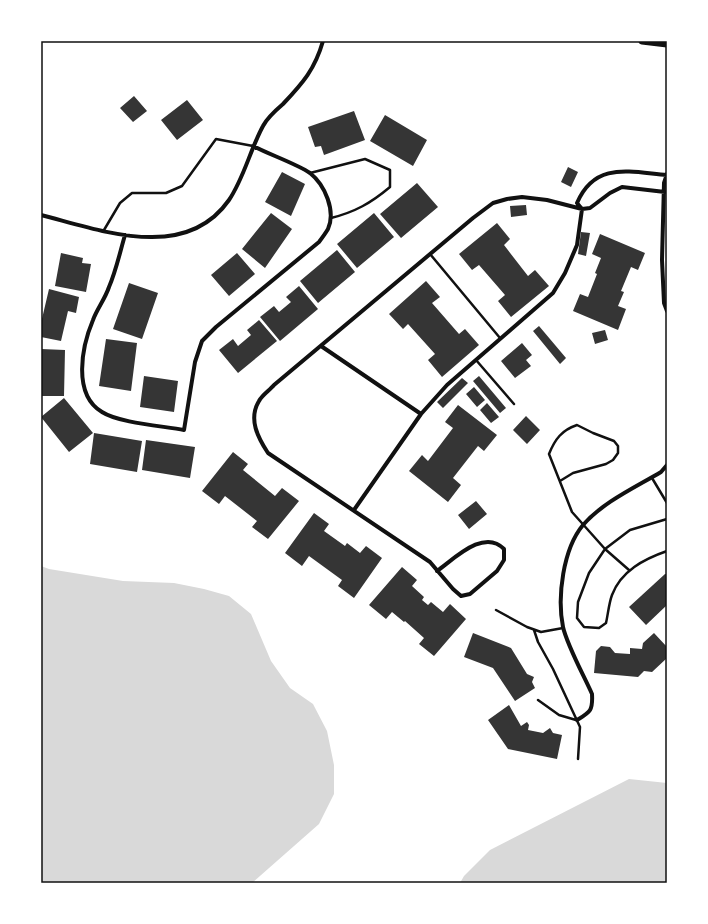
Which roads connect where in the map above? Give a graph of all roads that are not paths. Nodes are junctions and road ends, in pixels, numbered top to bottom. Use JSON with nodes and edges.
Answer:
{"nodes":[{"id":1,"x":323,"y":41,"type":"edge"},
{"id":2,"x":642,"y":41,"type":"edge"},
{"id":3,"x":667,"y":44,"type":"edge"},
{"id":4,"x":253,"y":146,"type":"junction"},
{"id":5,"x":310,"y":173,"type":"junction"},
{"id":6,"x":667,"y":174,"type":"edge"},
{"id":7,"x":665,"y":192,"type":"junction"},
{"id":8,"x":582,"y":209,"type":"junction"},
{"id":9,"x":41,"y":215,"type":"edge"},
{"id":10,"x":331,"y":218,"type":"junction"},
{"id":11,"x":104,"y":230,"type":"junction"},
{"id":12,"x":125,"y":235,"type":"junction"},
{"id":13,"x":430,"y":254,"type":"junction"},
{"id":14,"x":667,"y":311,"type":"edge"},
{"id":15,"x":500,"y":339,"type":"junction"},
{"id":16,"x":321,"y":346,"type":"junction"},
{"id":17,"x":476,"y":360,"type":"junction"},
{"id":18,"x":514,"y":404,"type":"dead end"},
{"id":19,"x":421,"y":414,"type":"junction"},
{"id":20,"x":667,"y":465,"type":"edge"},
{"id":21,"x":652,"y":478,"type":"junction"},
{"id":22,"x":560,"y":481,"type":"junction"},
{"id":23,"x":667,"y":503,"type":"edge"},
{"id":24,"x":354,"y":510,"type":"junction"},
{"id":25,"x":667,"y":518,"type":"edge"},
{"id":26,"x":583,"y":525,"type":"junction"},
{"id":27,"x":604,"y":549,"type":"junction"},
{"id":28,"x":667,"y":551,"type":"edge"},
{"id":29,"x":629,"y":570,"type":"junction"},
{"id":30,"x":438,"y":571,"type":"junction"},
{"id":31,"x":496,"y":610,"type":"dead end"},
{"id":32,"x":563,"y":628,"type":"junction"},
{"id":33,"x":534,"y":630,"type":"junction"},
{"id":34,"x":538,"y":700,"type":"dead end"},
{"id":35,"x":577,"y":720,"type":"junction"},
{"id":36,"x":578,"y":759,"type":"dead end"}],
"edges":[{"from":1,"to":4,"type":"street"},
{"from":2,"to":3,"type":"main road"},
{"from":4,"to":5,"type":"street"},
{"from":4,"to":11,"type":"lane"},
{"from":4,"to":12,"type":"street"},
{"from":5,"to":10,"type":"street"},
{"from":5,"to":10,"type":"lane"},
{"from":6,"to":7,"type":"street"},
{"from":6,"to":8,"type":"street"},
{"from":7,"to":8,"type":"street"},
{"from":7,"to":14,"type":"street"},
{"from":8,"to":13,"type":"street"},
{"from":8,"to":15,"type":"street"},
{"from":9,"to":11,"type":"street"},
{"from":10,"to":12,"type":"street"},
{"from":11,"to":12,"type":"street"},
{"from":13,"to":15,"type":"lane"},
{"from":13,"to":16,"type":"street"},
{"from":15,"to":17,"type":"street"},
{"from":16,"to":19,"type":"street"},
{"from":16,"to":24,"type":"street"},
{"from":17,"to":18,"type":"lane"},
{"from":17,"to":19,"type":"street"},
{"from":19,"to":24,"type":"street"},
{"from":20,"to":21,"type":"street"},
{"from":21,"to":23,"type":"lane"},
{"from":21,"to":26,"type":"street"},
{"from":22,"to":22,"type":"lane"},
{"from":22,"to":26,"type":"lane"},
{"from":24,"to":30,"type":"street"},
{"from":25,"to":27,"type":"lane"},
{"from":26,"to":27,"type":"lane"},
{"from":26,"to":32,"type":"street"},
{"from":27,"to":29,"type":"lane"},
{"from":27,"to":29,"type":"lane"},
{"from":28,"to":29,"type":"lane"},
{"from":30,"to":30,"type":"street"},
{"from":31,"to":33,"type":"lane"},
{"from":32,"to":33,"type":"lane"},
{"from":32,"to":35,"type":"street"},
{"from":33,"to":35,"type":"lane"},
{"from":34,"to":35,"type":"lane"},
{"from":35,"to":36,"type":"lane"}]}
